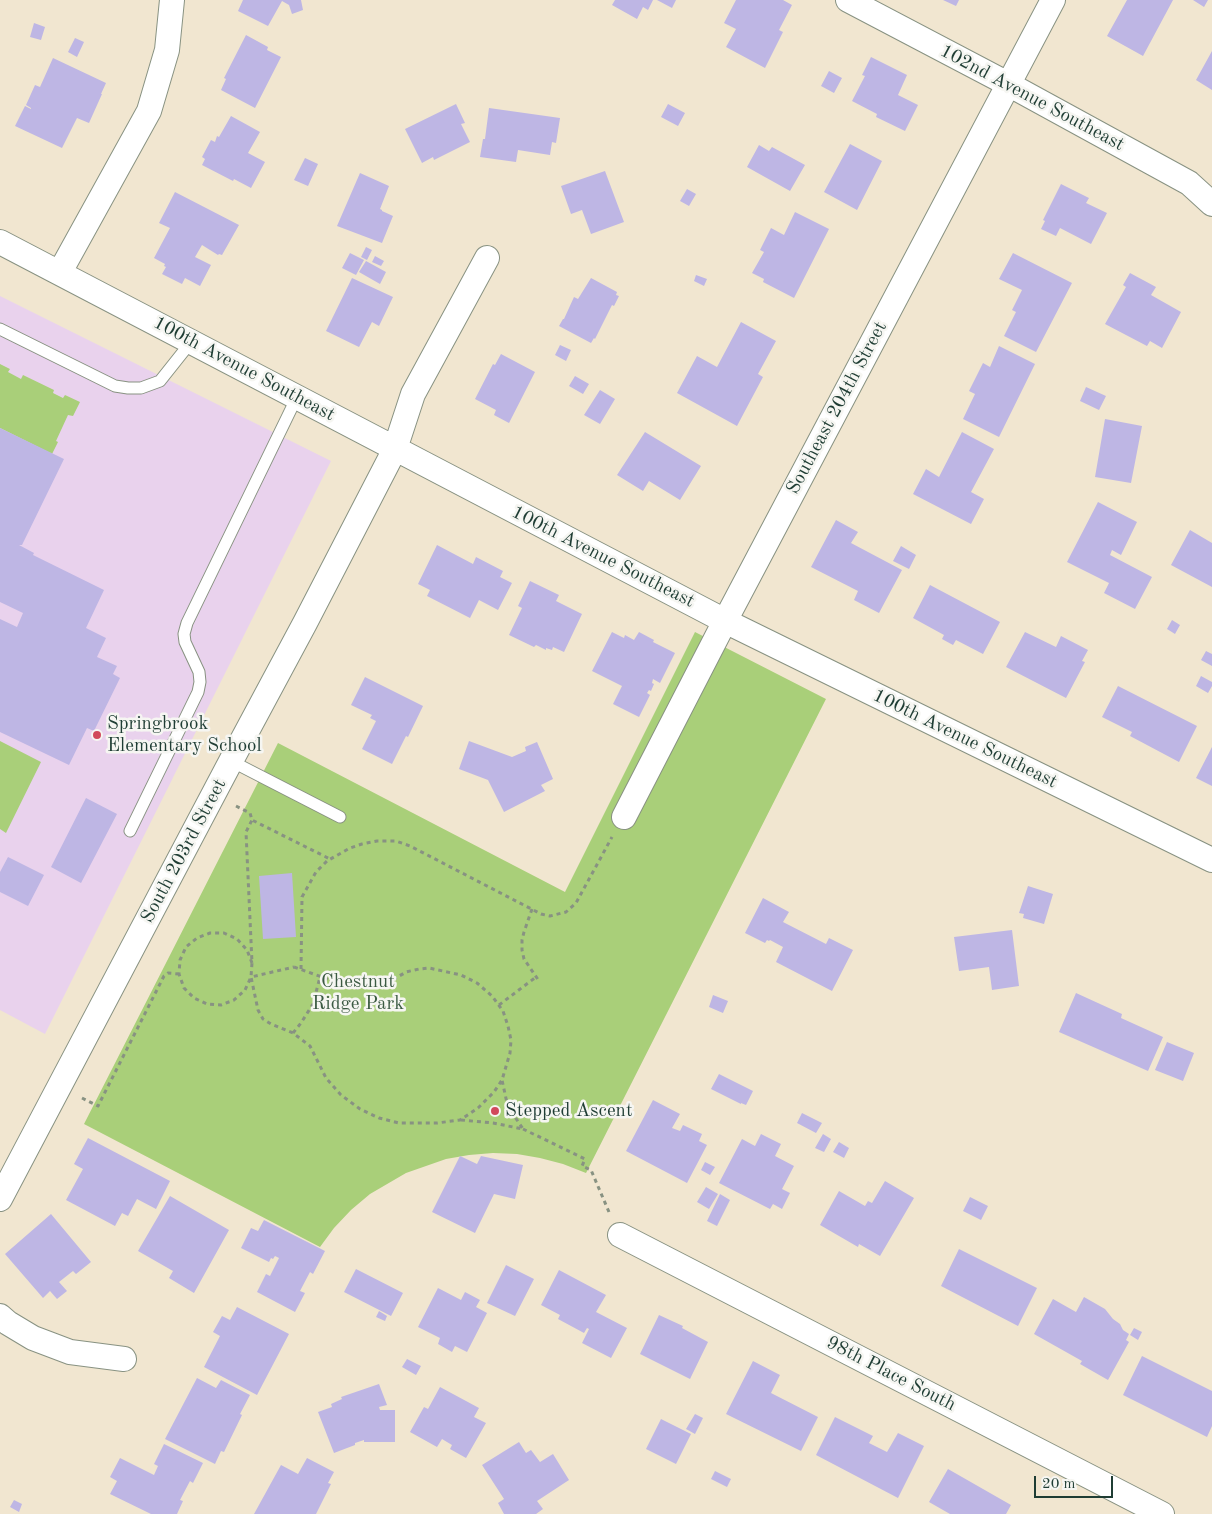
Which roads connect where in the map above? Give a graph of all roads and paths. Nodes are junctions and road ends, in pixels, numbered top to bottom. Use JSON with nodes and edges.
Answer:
{"nodes":[{"id":1,"x":172,"y":0,"type":"edge"},
{"id":2,"x":848,"y":0,"type":"edge"},
{"id":3,"x":1053,"y":0,"type":"edge"},
{"id":4,"x":1008,"y":84,"type":"junction"},
{"id":5,"x":1212,"y":204,"type":"edge"},
{"id":6,"x":0,"y":242,"type":"edge"},
{"id":7,"x":487,"y":258,"type":"dead end"},
{"id":8,"x":60,"y":272,"type":"junction"},
{"id":9,"x":0,"y":329,"type":"edge"},
{"id":10,"x":191,"y":342,"type":"junction"},
{"id":11,"x":297,"y":397,"type":"junction"},
{"id":12,"x":395,"y":449,"type":"junction"},
{"id":13,"x":725,"y":621,"type":"junction"},
{"id":14,"x":231,"y":761,"type":"junction"},
{"id":15,"x":234,"y":805,"type":"dead end"},
{"id":16,"x":624,"y":816,"type":"joint"},
{"id":17,"x":340,"y":817,"type":"dead end"},
{"id":18,"x":252,"y":820,"type":"junction"},
{"id":19,"x":130,"y":831,"type":"dead end"},
{"id":20,"x":330,"y":859,"type":"junction"},
{"id":21,"x":1212,"y":860,"type":"edge"},
{"id":22,"x":532,"y":909,"type":"junction"},
{"id":23,"x":252,"y":963,"type":"junction"},
{"id":24,"x":301,"y":970,"type":"junction"},
{"id":25,"x":180,"y":974,"type":"junction"},
{"id":26,"x":251,"y":977,"type":"junction"},
{"id":27,"x":320,"y":977,"type":"junction"},
{"id":28,"x":536,"y":977,"type":"junction"},
{"id":29,"x":539,"y":981,"type":"dead end"},
{"id":30,"x":499,"y":1005,"type":"junction"},
{"id":31,"x":293,"y":1033,"type":"junction"},
{"id":32,"x":502,"y":1080,"type":"junction"},
{"id":33,"x":79,"y":1097,"type":"dead end"},
{"id":34,"x":460,"y":1120,"type":"junction"},
{"id":35,"x":523,"y":1129,"type":"junction"},
{"id":36,"x":0,"y":1199,"type":"edge"},
{"id":37,"x":620,"y":1235,"type":"joint"},
{"id":38,"x":0,"y":1316,"type":"edge"},
{"id":39,"x":124,"y":1359,"type":"dead end"},
{"id":40,"x":1162,"y":1514,"type":"edge"}],
"edges":[{"from":1,"to":8,"type":"street"},
{"from":2,"to":4,"type":"street","name":"102nd Avenue Southeast"},
{"from":3,"to":4,"type":"street","name":"Southeast 204th Street"},
{"from":4,"to":5,"type":"street","name":"102nd Avenue Southeast"},
{"from":4,"to":13,"type":"street","name":"Southeast 204th Street"},
{"from":6,"to":8,"type":"street","name":"100th Avenue Southeast"},
{"from":7,"to":12,"type":"street","name":"South 203rd Street"},
{"from":8,"to":10,"type":"street","name":"100th Avenue Southeast"},
{"from":9,"to":10,"type":"lane"},
{"from":10,"to":11,"type":"street","name":"100th Avenue Southeast"},
{"from":11,"to":12,"type":"street","name":"100th Avenue Southeast"},
{"from":11,"to":19,"type":"lane"},
{"from":12,"to":13,"type":"street","name":"100th Avenue Southeast"},
{"from":12,"to":14,"type":"street","name":"South 203rd Street"},
{"from":13,"to":16,"type":"street","name":"Southeast 204th Street"},
{"from":13,"to":21,"type":"street","name":"100th Avenue Southeast"},
{"from":14,"to":17,"type":"lane"},
{"from":14,"to":36,"type":"street","name":"South 203rd Street"},
{"from":15,"to":18,"type":"path"},
{"from":16,"to":22,"type":"path"},
{"from":18,"to":20,"type":"path"},
{"from":18,"to":23,"type":"path"},
{"from":20,"to":22,"type":"path"},
{"from":20,"to":24,"type":"path"},
{"from":22,"to":28,"type":"path"},
{"from":23,"to":25,"type":"path"},
{"from":23,"to":26,"type":"path"},
{"from":24,"to":26,"type":"path"},
{"from":24,"to":27,"type":"path"},
{"from":25,"to":26,"type":"path"},
{"from":25,"to":33,"type":"path"},
{"from":26,"to":31,"type":"path"},
{"from":27,"to":30,"type":"path"},
{"from":27,"to":31,"type":"path"},
{"from":28,"to":29,"type":"path"},
{"from":28,"to":30,"type":"path"},
{"from":30,"to":32,"type":"path"},
{"from":31,"to":34,"type":"path"},
{"from":32,"to":34,"type":"path"},
{"from":32,"to":35,"type":"path"},
{"from":34,"to":35,"type":"path"},
{"from":35,"to":37,"type":"path"},
{"from":37,"to":40,"type":"street","name":"98th Place South"},
{"from":38,"to":39,"type":"street"}]}
